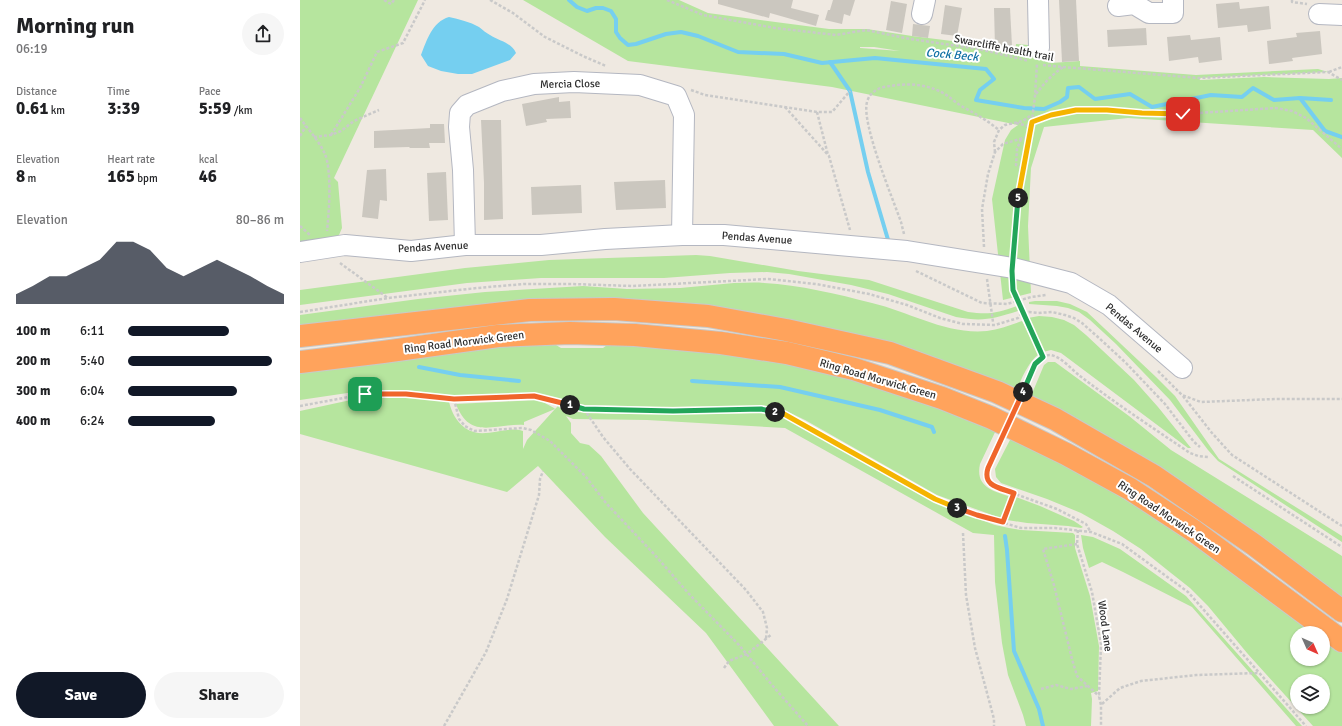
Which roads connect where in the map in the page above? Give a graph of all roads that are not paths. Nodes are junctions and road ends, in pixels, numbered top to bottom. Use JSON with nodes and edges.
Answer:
{"nodes":[{"id":1,"x":1038,"y":0,"type":"edge"},
{"id":2,"x":1172,"y":0,"type":"edge"},
{"id":3,"x":1118,"y":6,"type":"dead end"},
{"id":4,"x":1319,"y":14,"type":"dead end"},
{"id":5,"x":1342,"y":15,"type":"edge"},
{"id":6,"x":1038,"y":56,"type":"road end"},
{"id":7,"x":682,"y":235,"type":"junction"},
{"id":8,"x":465,"y":245,"type":"junction"},
{"id":9,"x":300,"y":252,"type":"edge"},
{"id":10,"x":300,"y":336,"type":"edge"},
{"id":11,"x":300,"y":362,"type":"edge"},
{"id":12,"x":1182,"y":368,"type":"dead end"},
{"id":13,"x":1342,"y":611,"type":"edge"},
{"id":14,"x":1342,"y":641,"type":"edge"}],
"edges":[{"from":1,"to":6,"type":"street"},
{"from":2,"to":3,"type":"street"},
{"from":4,"to":5,"type":"street"},
{"from":7,"to":8,"type":"street","name":"Pendas Avenue"},
{"from":7,"to":8,"type":"street","name":"Mercia Close"},
{"from":7,"to":12,"type":"street","name":"Pendas Avenue"},
{"from":8,"to":9,"type":"street","name":"Pendas Avenue"},
{"from":10,"to":13,"type":"highway"},
{"from":11,"to":14,"type":"highway","name":"Ring Road Morwick Green"}]}
